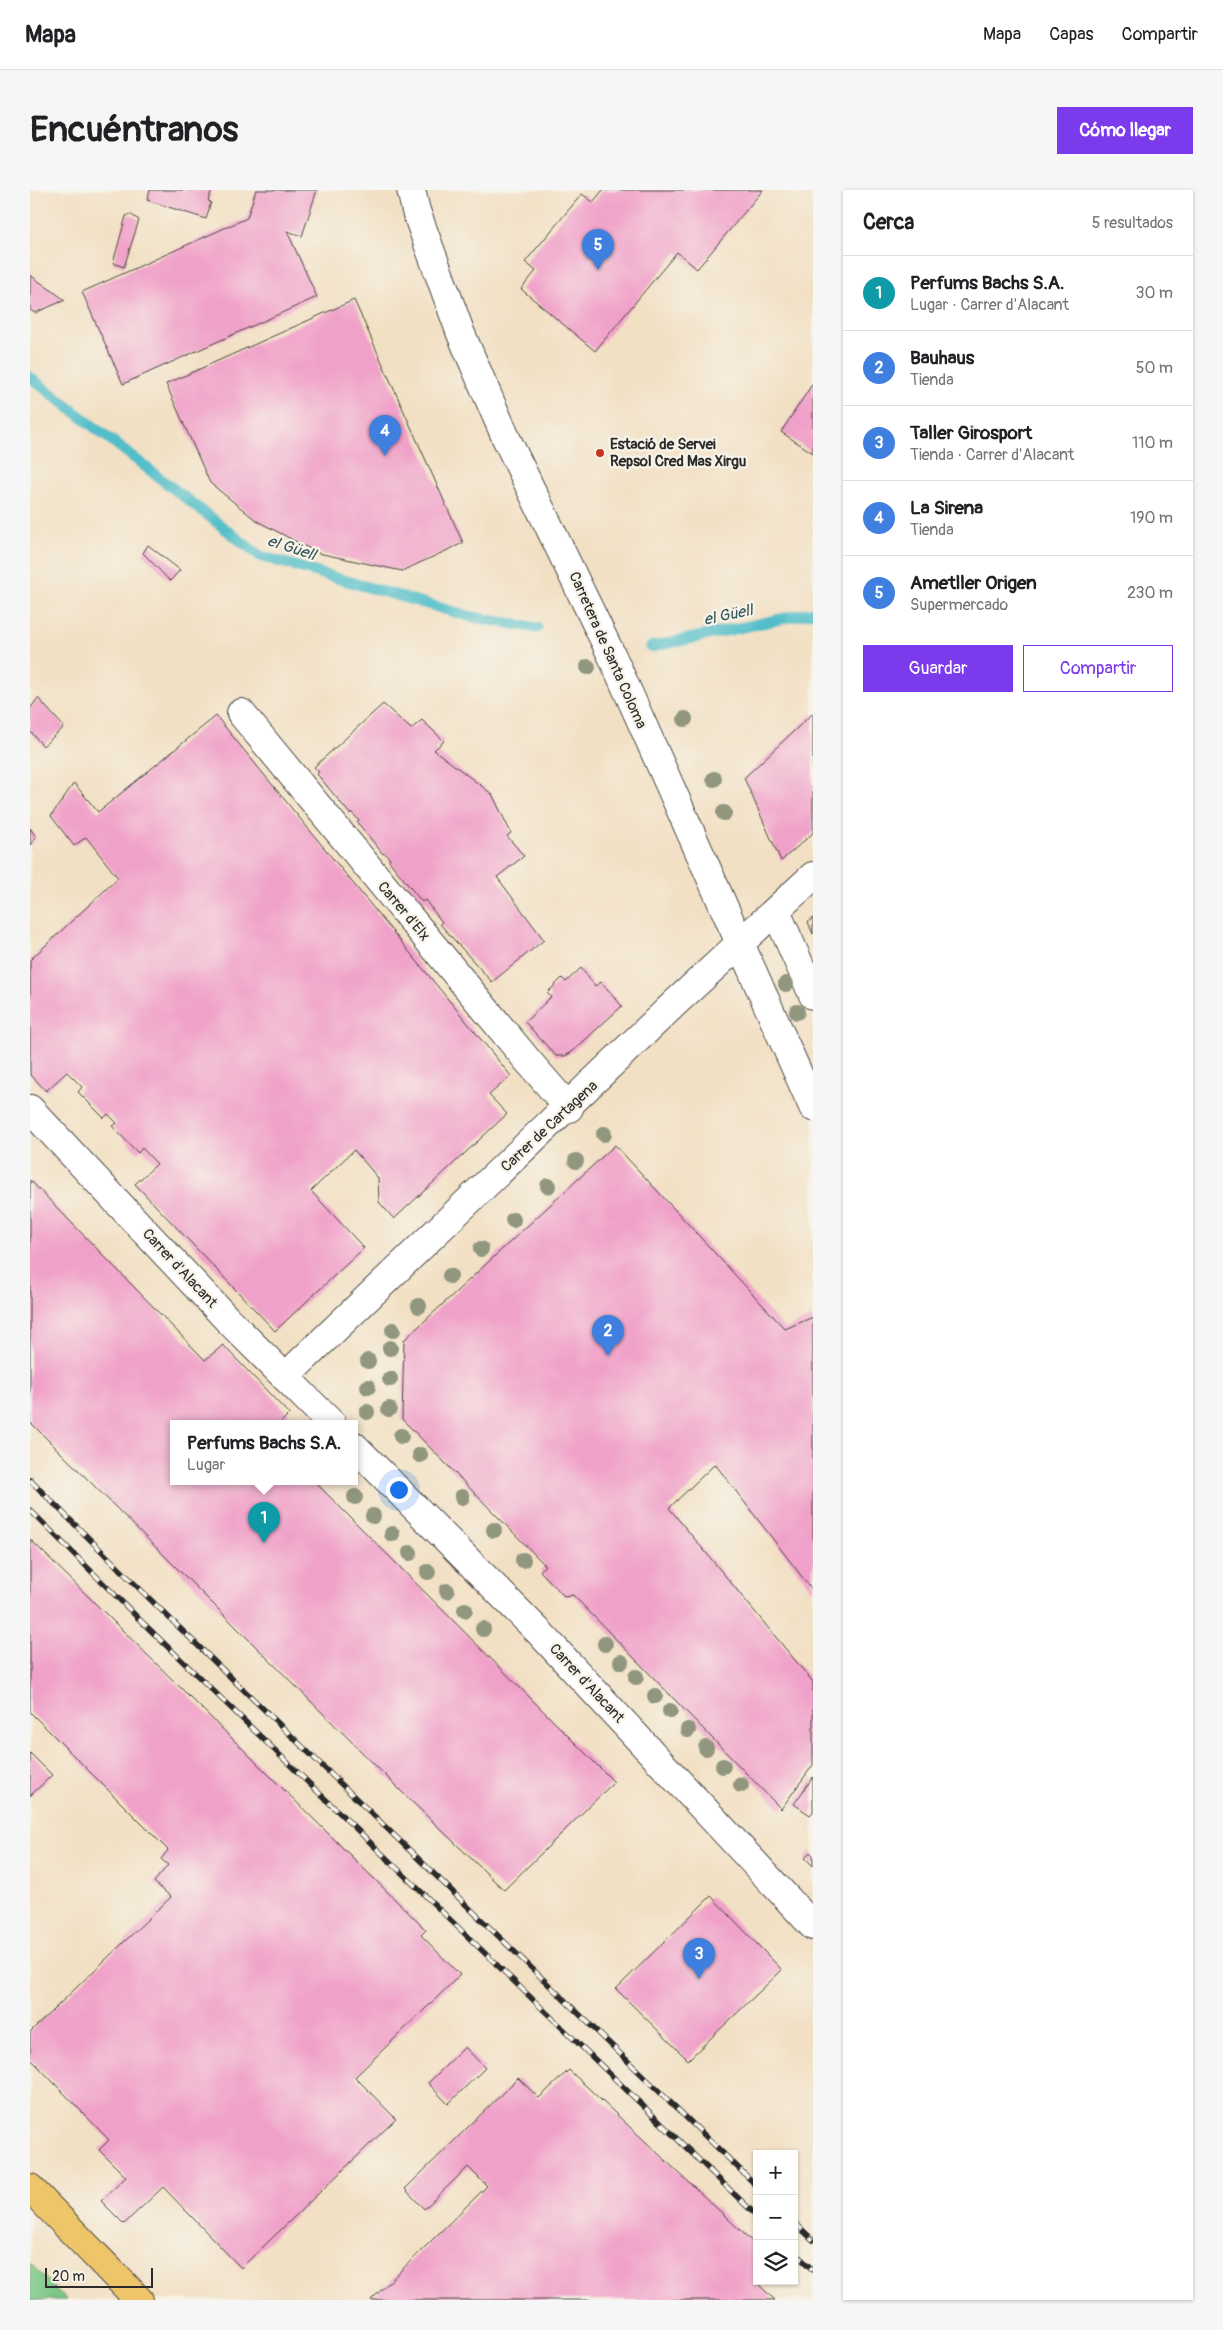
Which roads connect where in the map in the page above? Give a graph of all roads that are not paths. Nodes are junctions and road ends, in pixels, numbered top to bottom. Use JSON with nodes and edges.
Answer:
{"nodes":[{"id":1,"x":411,"y":190,"type":"edge"},
{"id":2,"x":241,"y":713,"type":"dead end"},
{"id":3,"x":813,"y":876,"type":"edge"},
{"id":4,"x":776,"y":911,"type":"junction"},
{"id":5,"x":740,"y":946,"type":"junction"},
{"id":6,"x":813,"y":995,"type":"edge"},
{"id":7,"x":813,"y":1107,"type":"edge"},
{"id":8,"x":569,"y":1108,"type":"junction"},
{"id":9,"x":30,"y":1109,"type":"edge"},
{"id":10,"x":286,"y":1377,"type":"junction"},
{"id":11,"x":328,"y":1420,"type":"edge"},
{"id":12,"x":358,"y":1450,"type":"edge"},
{"id":13,"x":813,"y":1926,"type":"edge"},
{"id":14,"x":30,"y":2188,"type":"edge"},
{"id":15,"x":139,"y":2300,"type":"edge"}],
"edges":[{"from":1,"to":5,"type":"street","name":"Carretera de Santa Coloma"},
{"from":2,"to":8,"type":"street","name":"Carrer d'Elx"},
{"from":3,"to":4,"type":"street","name":"Carrer de Cartagena"},
{"from":4,"to":5,"type":"street","name":"Carrer de Cartagena"},
{"from":4,"to":6,"type":"street"},
{"from":5,"to":7,"type":"street","name":"Carretera de Santa Coloma"},
{"from":5,"to":8,"type":"street","name":"Carrer de Cartagena"},
{"from":8,"to":10,"type":"street","name":"Carrer de Cartagena"},
{"from":9,"to":10,"type":"street","name":"Carrer d'Alacant"},
{"from":10,"to":11,"type":"street","name":"Carrer d'Alacant"},
{"from":12,"to":13,"type":"street","name":"Carrer d'Alacant"},
{"from":14,"to":15,"type":"main road"}]}
